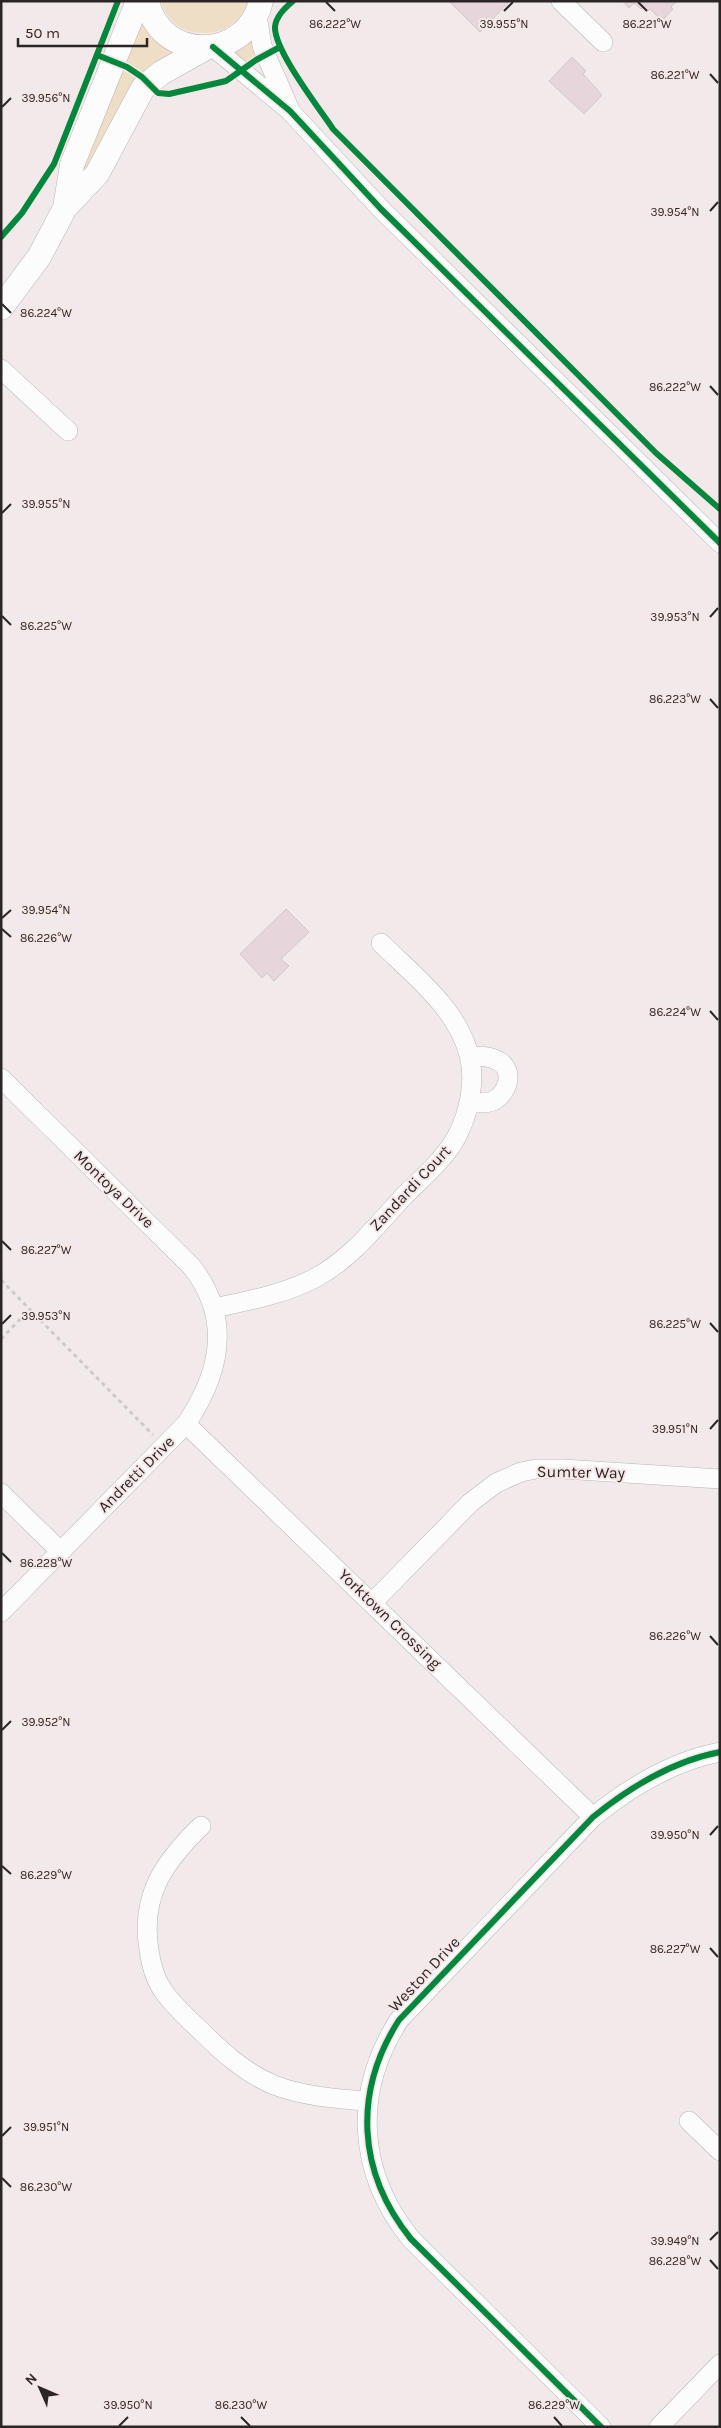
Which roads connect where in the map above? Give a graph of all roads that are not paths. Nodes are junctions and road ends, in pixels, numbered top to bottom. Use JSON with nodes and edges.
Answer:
{"nodes":[{"id":1,"x":138,"y":1,"type":"edge"},
{"id":2,"x":147,"y":1,"type":"edge"},
{"id":3,"x":561,"y":1,"type":"edge"},
{"id":4,"x":261,"y":7,"type":"edge"},
{"id":5,"x":603,"y":42,"type":"dead end"},
{"id":6,"x":210,"y":48,"type":"junction"},
{"id":7,"x":290,"y":112,"type":"junction"},
{"id":8,"x":65,"y":208,"type":"junction"},
{"id":9,"x":1,"y":308,"type":"edge"},
{"id":10,"x":1,"y":369,"type":"edge"},
{"id":11,"x":68,"y":431,"type":"dead end"},
{"id":12,"x":720,"y":544,"type":"edge"},
{"id":13,"x":380,"y":943,"type":"dead end"},
{"id":14,"x":469,"y":1056,"type":"junction"},
{"id":15,"x":1,"y":1078,"type":"edge"},
{"id":16,"x":469,"y":1102,"type":"junction"},
{"id":17,"x":214,"y":1308,"type":"junction"},
{"id":18,"x":186,"y":1424,"type":"junction"},
{"id":19,"x":720,"y":1479,"type":"edge"},
{"id":20,"x":1,"y":1493,"type":"edge"},
{"id":21,"x":60,"y":1551,"type":"junction"},
{"id":22,"x":373,"y":1602,"type":"junction"},
{"id":23,"x":1,"y":1612,"type":"edge"},
{"id":24,"x":720,"y":1752,"type":"edge"},
{"id":25,"x":593,"y":1817,"type":"junction"},
{"id":26,"x":201,"y":1826,"type":"dead end"},
{"id":27,"x":367,"y":2101,"type":"junction"},
{"id":28,"x":689,"y":2121,"type":"dead end"},
{"id":29,"x":720,"y":2151,"type":"edge"},
{"id":30,"x":720,"y":2364,"type":"edge"},
{"id":31,"x":602,"y":2427,"type":"edge"},
{"id":32,"x":659,"y":2427,"type":"edge"}],
"edges":[{"from":1,"to":8,"type":"main road"},
{"from":2,"to":6,"type":"main road"},
{"from":3,"to":5,"type":"street"},
{"from":4,"to":6,"type":"main road"},
{"from":4,"to":7,"type":"street"},
{"from":6,"to":7,"type":"street"},
{"from":6,"to":8,"type":"main road"},
{"from":7,"to":12,"type":"street"},
{"from":8,"to":9,"type":"main road"},
{"from":10,"to":11,"type":"street"},
{"from":13,"to":14,"type":"street","name":"Zandardi Court"},
{"from":14,"to":16,"type":"street","name":"Zandardi Court"},
{"from":14,"to":16,"type":"street"},
{"from":15,"to":17,"type":"street","name":"Montoya Drive"},
{"from":16,"to":17,"type":"street","name":"Zandardi Court"},
{"from":17,"to":18,"type":"street","name":"Andretti Drive"},
{"from":18,"to":21,"type":"street","name":"Andretti Drive"},
{"from":18,"to":22,"type":"street","name":"Yorktown Crossing"},
{"from":19,"to":22,"type":"street","name":"Sumter Way"},
{"from":20,"to":21,"type":"street"},
{"from":21,"to":23,"type":"street","name":"Andretti Drive"},
{"from":22,"to":25,"type":"street","name":"Yorktown Crossing"},
{"from":24,"to":25,"type":"street","name":"Weston Drive"},
{"from":25,"to":27,"type":"street","name":"Weston Drive"},
{"from":26,"to":27,"type":"street"},
{"from":27,"to":31,"type":"street","name":"Weston Drive"},
{"from":28,"to":29,"type":"street"},
{"from":30,"to":32,"type":"street"}]}
